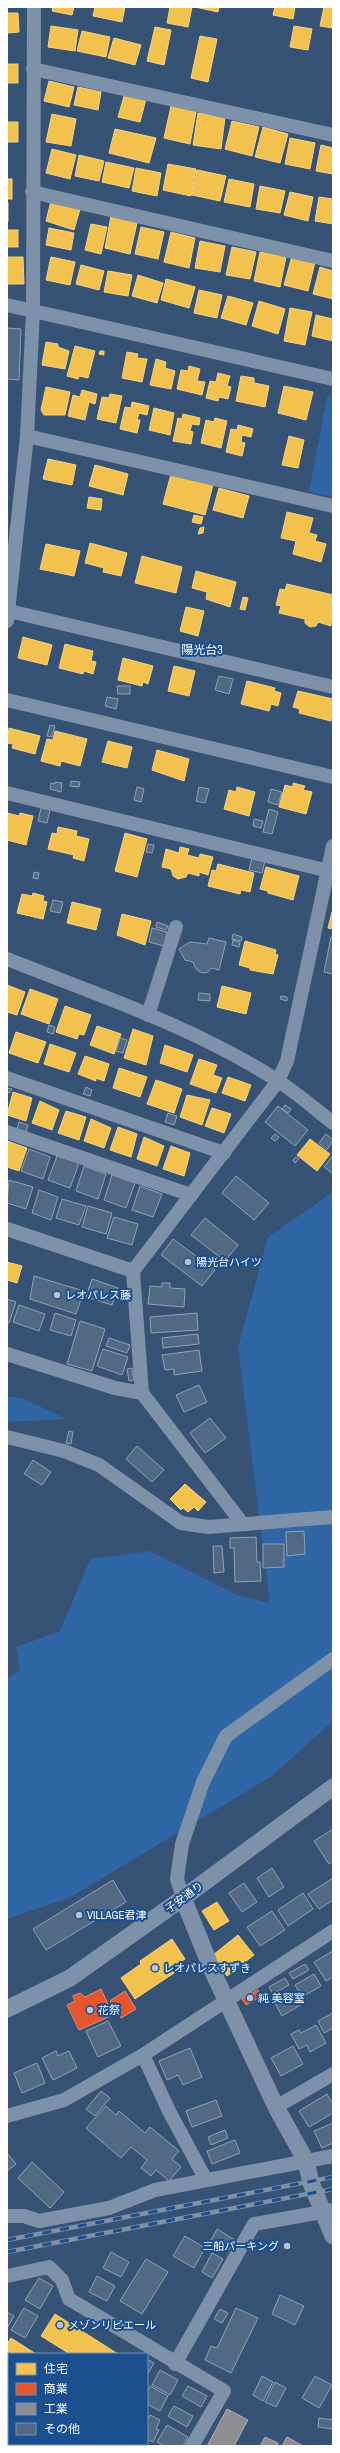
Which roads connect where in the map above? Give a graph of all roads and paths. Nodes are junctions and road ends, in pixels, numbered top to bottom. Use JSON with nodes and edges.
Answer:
{"nodes":[{"id":1,"x":34,"y":7,"type":"edge"},
{"id":2,"x":33,"y":69,"type":"junction"},
{"id":3,"x":333,"y":135,"type":"edge"},
{"id":4,"x":32,"y":192,"type":"junction"},
{"id":5,"x":333,"y":261,"type":"edge"},
{"id":6,"x":7,"y":306,"type":"edge"},
{"id":7,"x":33,"y":311,"type":"junction"},
{"id":8,"x":333,"y":379,"type":"edge"},
{"id":9,"x":27,"y":436,"type":"junction"},
{"id":10,"x":333,"y":506,"type":"edge"},
{"id":11,"x":8,"y":616,"type":"edge"},
{"id":12,"x":333,"y":686,"type":"edge"},
{"id":13,"x":7,"y":700,"type":"edge"},
{"id":14,"x":333,"y":777,"type":"edge"},
{"id":15,"x":7,"y":793,"type":"edge"},
{"id":16,"x":333,"y":846,"type":"edge"},
{"id":17,"x":330,"y":871,"type":"edge"},
{"id":18,"x":176,"y":927,"type":"dead end"},
{"id":19,"x":7,"y":959,"type":"edge"},
{"id":20,"x":148,"y":1015,"type":"junction"},
{"id":21,"x":7,"y":1078,"type":"edge"},
{"id":22,"x":278,"y":1081,"type":"junction"},
{"id":23,"x":333,"y":1123,"type":"edge"},
{"id":24,"x":7,"y":1132,"type":"edge"},
{"id":25,"x":224,"y":1153,"type":"junction"},
{"id":26,"x":191,"y":1195,"type":"junction"},
{"id":27,"x":7,"y":1229,"type":"edge"},
{"id":28,"x":133,"y":1271,"type":"junction"},
{"id":29,"x":7,"y":1354,"type":"edge"},
{"id":30,"x":142,"y":1393,"type":"junction"},
{"id":31,"x":7,"y":1437,"type":"edge"},
{"id":32,"x":333,"y":1517,"type":"edge"},
{"id":33,"x":242,"y":1523,"type":"junction"},
{"id":34,"x":333,"y":1659,"type":"edge"},
{"id":35,"x":333,"y":1787,"type":"edge"},
{"id":36,"x":183,"y":1898,"type":"junction"},
{"id":37,"x":333,"y":1931,"type":"edge"},
{"id":38,"x":226,"y":1999,"type":"junction"},
{"id":39,"x":7,"y":2009,"type":"edge"},
{"id":40,"x":143,"y":2055,"type":"junction"},
{"id":41,"x":333,"y":2074,"type":"edge"},
{"id":42,"x":276,"y":2107,"type":"junction"},
{"id":43,"x":7,"y":2116,"type":"edge"},
{"id":44,"x":333,"y":2156,"type":"edge"},
{"id":45,"x":306,"y":2161,"type":"junction"},
{"id":46,"x":206,"y":2180,"type":"junction"},
{"id":47,"x":328,"y":2211,"type":"edge"},
{"id":48,"x":9,"y":2213,"type":"edge"},
{"id":49,"x":333,"y":2236,"type":"edge"},
{"id":50,"x":7,"y":2276,"type":"edge"},
{"id":51,"x":175,"y":2364,"type":"junction"},
{"id":52,"x":192,"y":2446,"type":"edge"}],
"edges":[{"from":1,"to":2,"type":"street"},
{"from":2,"to":3,"type":"street"},
{"from":2,"to":4,"type":"street"},
{"from":4,"to":5,"type":"street"},
{"from":4,"to":7,"type":"street"},
{"from":6,"to":7,"type":"street"},
{"from":7,"to":8,"type":"street"},
{"from":7,"to":9,"type":"street"},
{"from":9,"to":10,"type":"street"},
{"from":9,"to":11,"type":"street"},
{"from":11,"to":12,"type":"street"},
{"from":13,"to":14,"type":"street"},
{"from":15,"to":17,"type":"street"},
{"from":16,"to":17,"type":"street"},
{"from":17,"to":22,"type":"street"},
{"from":18,"to":20,"type":"street"},
{"from":19,"to":20,"type":"street"},
{"from":20,"to":22,"type":"street"},
{"from":21,"to":25,"type":"street"},
{"from":22,"to":23,"type":"street"},
{"from":22,"to":25,"type":"street"},
{"from":24,"to":26,"type":"street"},
{"from":25,"to":26,"type":"street"},
{"from":26,"to":28,"type":"street"},
{"from":27,"to":28,"type":"street"},
{"from":28,"to":30,"type":"street"},
{"from":29,"to":30,"type":"street"},
{"from":30,"to":33,"type":"street"},
{"from":31,"to":33,"type":"street"},
{"from":32,"to":33,"type":"street"},
{"from":34,"to":36,"type":"street"},
{"from":35,"to":36,"type":"street","name":"子安通り"},
{"from":36,"to":38,"type":"street"},
{"from":36,"to":39,"type":"street","name":"子安通り"},
{"from":37,"to":38,"type":"street"},
{"from":38,"to":40,"type":"street"},
{"from":38,"to":42,"type":"street"},
{"from":40,"to":43,"type":"street"},
{"from":40,"to":46,"type":"street"},
{"from":41,"to":42,"type":"street"},
{"from":42,"to":45,"type":"street"},
{"from":44,"to":45,"type":"street"},
{"from":45,"to":46,"type":"street"},
{"from":45,"to":47,"type":"street"},
{"from":46,"to":48,"type":"street"},
{"from":47,"to":49,"type":"street"},
{"from":47,"to":51,"type":"street"},
{"from":50,"to":51,"type":"street"},
{"from":51,"to":52,"type":"street"}]}
